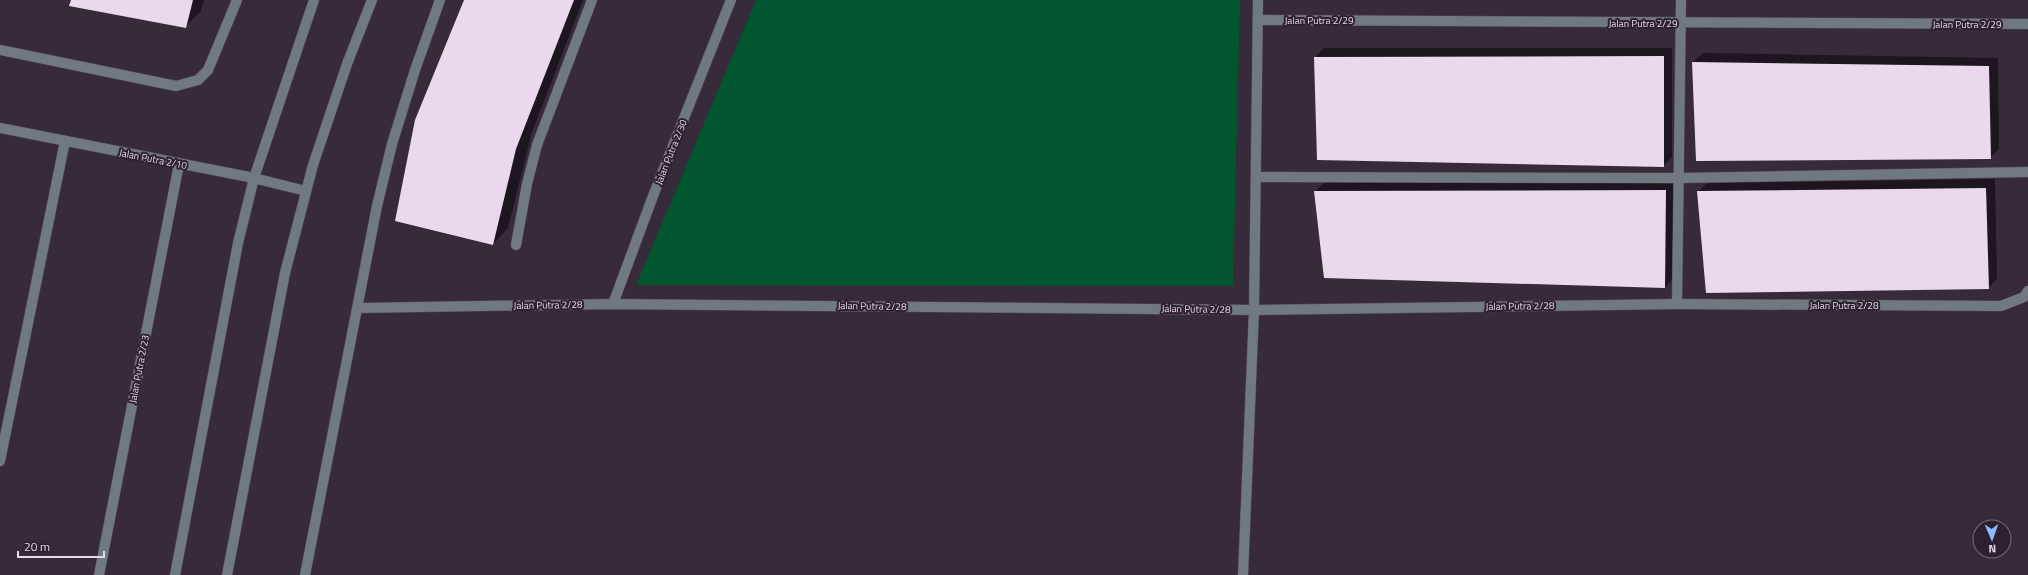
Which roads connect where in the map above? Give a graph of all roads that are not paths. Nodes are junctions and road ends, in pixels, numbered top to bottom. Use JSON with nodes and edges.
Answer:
{"nodes":[{"id":1,"x":236,"y":0,"type":"edge"},
{"id":2,"x":314,"y":0,"type":"edge"},
{"id":3,"x":372,"y":0,"type":"edge"},
{"id":4,"x":440,"y":0,"type":"edge"},
{"id":5,"x":592,"y":0,"type":"edge"},
{"id":6,"x":731,"y":0,"type":"edge"},
{"id":7,"x":1258,"y":0,"type":"edge"},
{"id":8,"x":1681,"y":0,"type":"edge"},
{"id":9,"x":1258,"y":20,"type":"junction"},
{"id":10,"x":1680,"y":23,"type":"junction"},
{"id":11,"x":2028,"y":24,"type":"edge"},
{"id":12,"x":0,"y":50,"type":"edge"},
{"id":13,"x":0,"y":128,"type":"edge"},
{"id":14,"x":65,"y":141,"type":"junction"},
{"id":15,"x":179,"y":164,"type":"junction"},
{"id":16,"x":2028,"y":172,"type":"edge"},
{"id":17,"x":1256,"y":177,"type":"junction"},
{"id":18,"x":254,"y":178,"type":"junction"},
{"id":19,"x":1679,"y":178,"type":"junction"},
{"id":20,"x":306,"y":191,"type":"junction"},
{"id":21,"x":516,"y":245,"type":"dead end"},
{"id":22,"x":2028,"y":290,"type":"edge"},
{"id":23,"x":613,"y":304,"type":"junction"},
{"id":24,"x":1677,"y":304,"type":"junction"},
{"id":25,"x":358,"y":308,"type":"junction"},
{"id":26,"x":1254,"y":310,"type":"junction"},
{"id":27,"x":0,"y":461,"type":"edge"},
{"id":28,"x":99,"y":575,"type":"edge"},
{"id":29,"x":175,"y":575,"type":"edge"},
{"id":30,"x":227,"y":575,"type":"edge"},
{"id":31,"x":305,"y":575,"type":"edge"},
{"id":32,"x":1243,"y":575,"type":"edge"}],
"edges":[{"from":1,"to":12,"type":"street"},
{"from":2,"to":18,"type":"street"},
{"from":3,"to":20,"type":"street"},
{"from":4,"to":25,"type":"street"},
{"from":5,"to":21,"type":"street"},
{"from":6,"to":23,"type":"street","name":"Jalan Putra 2/30"},
{"from":7,"to":9,"type":"street"},
{"from":8,"to":10,"type":"street"},
{"from":9,"to":10,"type":"street","name":"Jalan Putra 2/29"},
{"from":9,"to":17,"type":"street"},
{"from":10,"to":11,"type":"street","name":"Jalan Putra 2/29"},
{"from":10,"to":19,"type":"street"},
{"from":13,"to":14,"type":"street","name":"Jalan Putra 2/10"},
{"from":14,"to":15,"type":"street","name":"Jalan Putra 2/10"},
{"from":14,"to":27,"type":"street"},
{"from":15,"to":18,"type":"street","name":"Jalan Putra 2/10"},
{"from":15,"to":28,"type":"street","name":"Jalan Putra 2/23"},
{"from":16,"to":19,"type":"street"},
{"from":17,"to":19,"type":"street"},
{"from":17,"to":26,"type":"street"},
{"from":18,"to":20,"type":"street","name":"Jalan Putra 2/10"},
{"from":18,"to":29,"type":"street"},
{"from":19,"to":24,"type":"street"},
{"from":20,"to":30,"type":"street"},
{"from":22,"to":24,"type":"street","name":"Jalan Putra 2/28"},
{"from":23,"to":25,"type":"street","name":"Jalan Putra 2/28"},
{"from":23,"to":26,"type":"street","name":"Jalan Putra 2/28"},
{"from":24,"to":26,"type":"street","name":"Jalan Putra 2/28"},
{"from":25,"to":31,"type":"street"},
{"from":26,"to":32,"type":"street"}]}
